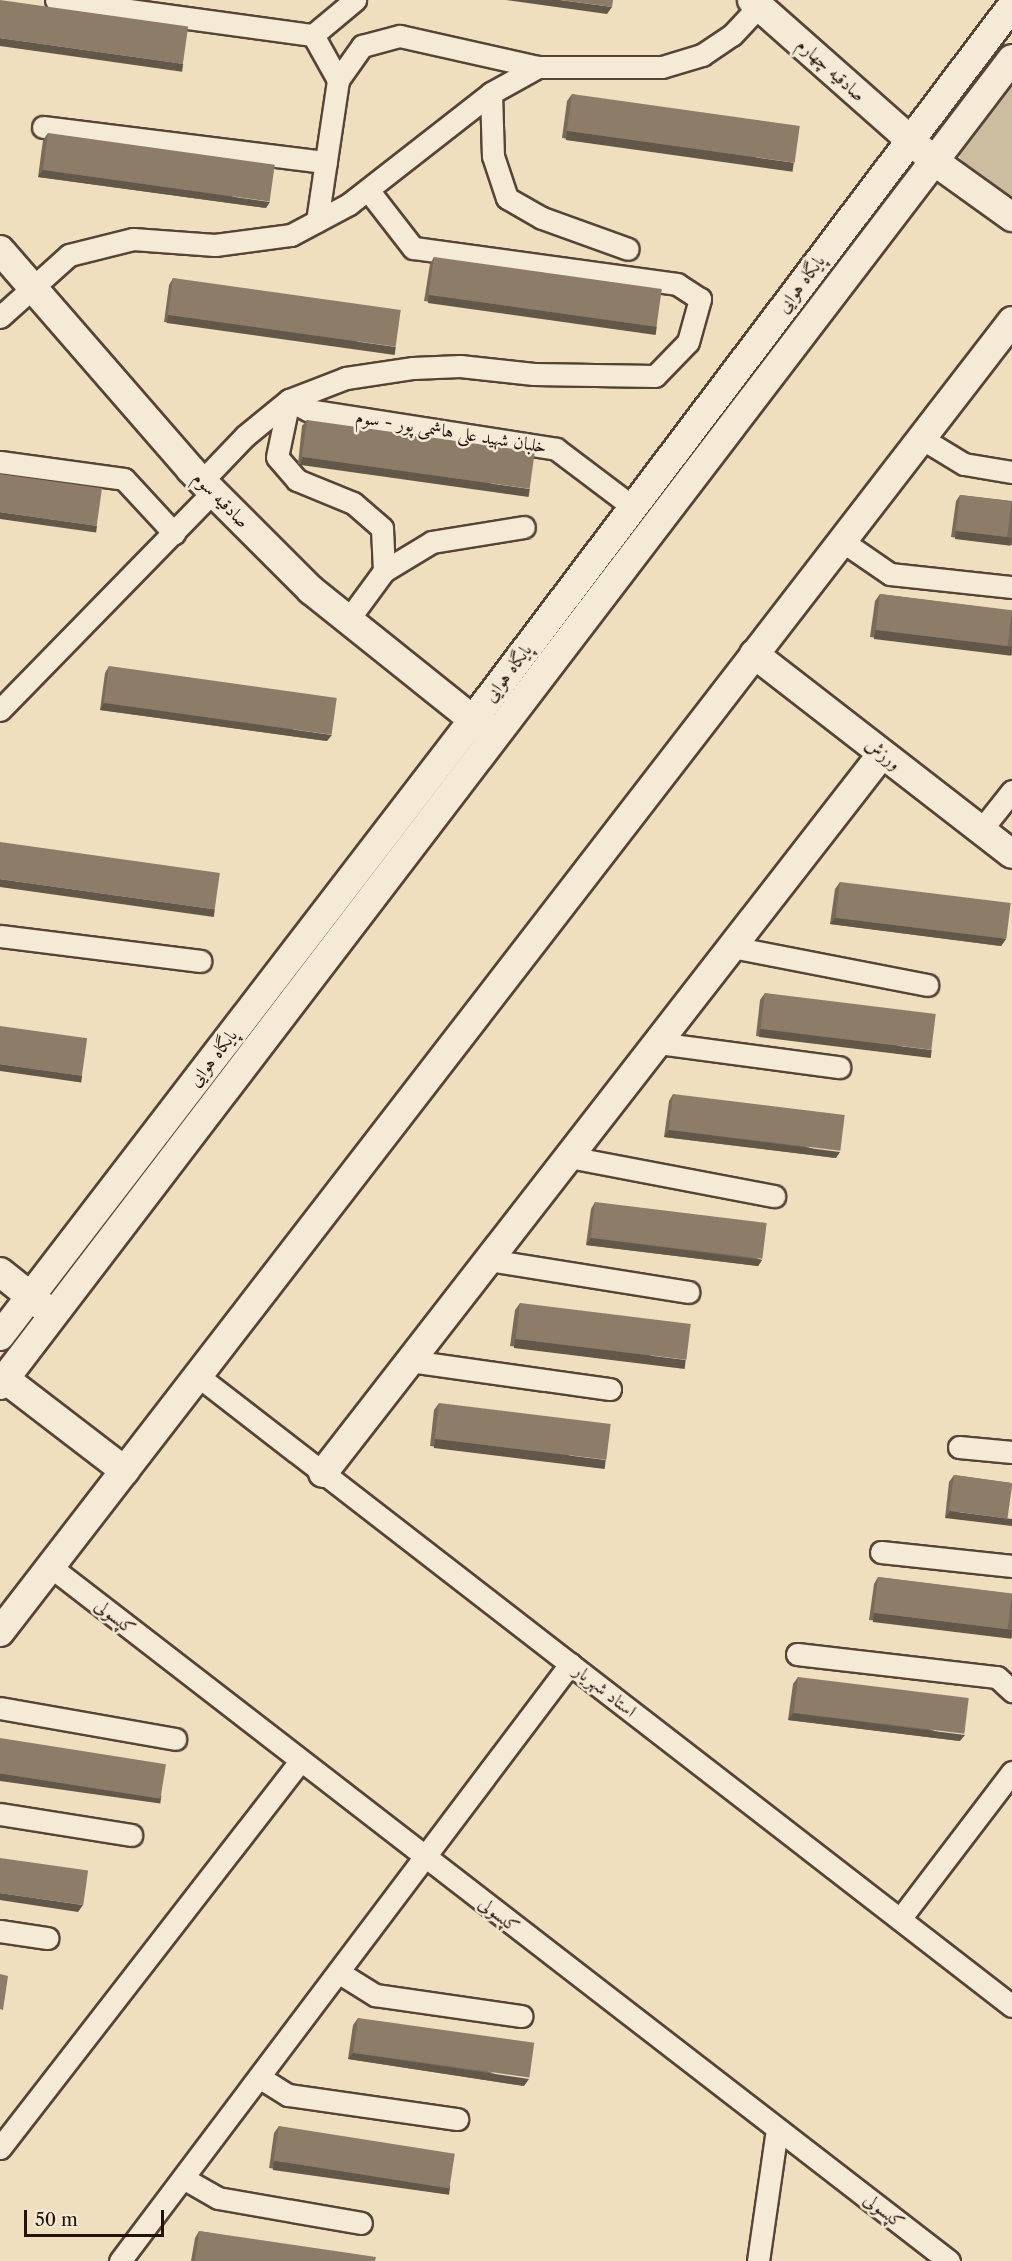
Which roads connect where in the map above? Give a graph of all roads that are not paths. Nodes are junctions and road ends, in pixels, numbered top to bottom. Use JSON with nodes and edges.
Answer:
{"nodes":[{"id":1,"x":56,"y":0,"type":"edge"},
{"id":2,"x":355,"y":0,"type":"edge"},
{"id":3,"x":755,"y":3,"type":"edge"},
{"id":4,"x":1012,"y":6,"type":"edge"},
{"id":5,"x":314,"y":35,"type":"junction"},
{"id":6,"x":1012,"y":59,"type":"edge"},
{"id":7,"x":538,"y":67,"type":"junction"},
{"id":8,"x":338,"y":80,"type":"junction"},
{"id":9,"x":490,"y":93,"type":"junction"},
{"id":10,"x":43,"y":127,"type":"dead end"},
{"id":11,"x":909,"y":140,"type":"junction"},
{"id":12,"x":934,"y":161,"type":"junction"},
{"id":13,"x":326,"y":162,"type":"junction"},
{"id":14,"x":368,"y":190,"type":"junction"},
{"id":15,"x":1012,"y":217,"type":"edge"},
{"id":16,"x":317,"y":221,"type":"junction"},
{"id":17,"x":628,"y":249,"type":"dead end"},
{"id":18,"x":0,"y":250,"type":"edge"},
{"id":19,"x":33,"y":289,"type":"junction"},
{"id":20,"x":0,"y":316,"type":"edge"},
{"id":21,"x":1009,"y":330,"type":"edge"},
{"id":22,"x":289,"y":400,"type":"junction"},
{"id":23,"x":921,"y":438,"type":"junction"},
{"id":24,"x":0,"y":462,"type":"edge"},
{"id":25,"x":1012,"y":472,"type":"edge"},
{"id":26,"x":208,"y":487,"type":"junction"},
{"id":27,"x":633,"y":507,"type":"junction"},
{"id":28,"x":524,"y":527,"type":"dead end"},
{"id":29,"x":174,"y":533,"type":"junction"},
{"id":30,"x":842,"y":541,"type":"junction"},
{"id":31,"x":384,"y":571,"type":"junction"},
{"id":32,"x":1012,"y":587,"type":"edge"},
{"id":33,"x":348,"y":620,"type":"junction"},
{"id":34,"x":754,"y":654,"type":"junction"},
{"id":35,"x":0,"y":710,"type":"edge"},
{"id":36,"x":472,"y":720,"type":"junction"},
{"id":37,"x":495,"y":738,"type":"junction"},
{"id":38,"x":882,"y":753,"type":"junction"},
{"id":39,"x":1012,"y":791,"type":"edge"},
{"id":40,"x":981,"y":830,"type":"junction"},
{"id":41,"x":1012,"y":854,"type":"edge"},
{"id":42,"x":0,"y":936,"type":"edge"},
{"id":43,"x":732,"y":947,"type":"junction"},
{"id":44,"x":200,"y":961,"type":"dead end"},
{"id":45,"x":927,"y":985,"type":"dead end"},
{"id":46,"x":658,"y":1043,"type":"junction"},
{"id":47,"x":839,"y":1067,"type":"dead end"},
{"id":48,"x":569,"y":1157,"type":"junction"},
{"id":49,"x":774,"y":1196,"type":"dead end"},
{"id":50,"x":489,"y":1260,"type":"junction"},
{"id":51,"x":0,"y":1272,"type":"edge"},
{"id":52,"x":687,"y":1292,"type":"dead end"},
{"id":53,"x":30,"y":1296,"type":"junction"},
{"id":54,"x":53,"y":1315,"type":"junction"},
{"id":55,"x":0,"y":1336,"type":"edge"},
{"id":56,"x":410,"y":1361,"type":"junction"},
{"id":57,"x":198,"y":1376,"type":"junction"},
{"id":58,"x":2,"y":1382,"type":"edge"},
{"id":59,"x":610,"y":1389,"type":"dead end"},
{"id":60,"x":959,"y":1447,"type":"dead end"},
{"id":61,"x":1012,"y":1452,"type":"edge"},
{"id":62,"x":125,"y":1470,"type":"junction"},
{"id":63,"x":323,"y":1473,"type":"junction"},
{"id":64,"x":882,"y":1552,"type":"dead end"},
{"id":65,"x":1012,"y":1566,"type":"edge"},
{"id":66,"x":51,"y":1567,"type":"junction"},
{"id":67,"x":0,"y":1632,"type":"edge"},
{"id":68,"x":797,"y":1654,"type":"dead end"},
{"id":69,"x":570,"y":1664,"type":"junction"},
{"id":70,"x":1012,"y":1691,"type":"edge"},
{"id":71,"x":0,"y":1707,"type":"edge"},
{"id":72,"x":175,"y":1739,"type":"dead end"},
{"id":73,"x":299,"y":1762,"type":"junction"},
{"id":74,"x":1012,"y":1772,"type":"edge"},
{"id":75,"x":0,"y":1814,"type":"edge"},
{"id":76,"x":131,"y":1834,"type":"dead end"},
{"id":77,"x":424,"y":1858,"type":"junction"},
{"id":78,"x":900,"y":1919,"type":"junction"},
{"id":79,"x":0,"y":1931,"type":"edge"},
{"id":80,"x":47,"y":1938,"type":"dead end"},
{"id":81,"x":338,"y":1972,"type":"junction"},
{"id":82,"x":1012,"y":2006,"type":"edge"},
{"id":83,"x":521,"y":2016,"type":"dead end"},
{"id":84,"x":259,"y":2077,"type":"junction"},
{"id":85,"x":457,"y":2119,"type":"dead end"},
{"id":86,"x":777,"y":2129,"type":"junction"},
{"id":87,"x":0,"y":2148,"type":"edge"},
{"id":88,"x":183,"y":2178,"type":"junction"},
{"id":89,"x":361,"y":2223,"type":"dead end"},
{"id":90,"x":120,"y":2261,"type":"edge"},
{"id":91,"x":758,"y":2261,"type":"edge"},
{"id":92,"x":949,"y":2261,"type":"edge"}],
"edges":[{"from":1,"to":5,"type":"street"},
{"from":2,"to":5,"type":"street"},
{"from":3,"to":7,"type":"street"},
{"from":3,"to":11,"type":"street","name":"صادقیه چهارم"},
{"from":4,"to":11,"type":"street","name":"پایگاه هوایی"},
{"from":5,"to":8,"type":"street"},
{"from":6,"to":12,"type":"street","name":"پایگاه هوایی"},
{"from":7,"to":8,"type":"street"},
{"from":7,"to":9,"type":"street"},
{"from":8,"to":13,"type":"street"},
{"from":9,"to":14,"type":"street"},
{"from":9,"to":17,"type":"street"},
{"from":10,"to":13,"type":"street"},
{"from":11,"to":12,"type":"street","name":"صادقیه چهارم"},
{"from":11,"to":27,"type":"street","name":"پایگاه هوایی"},
{"from":12,"to":15,"type":"street","name":"صادقیه چهارم"},
{"from":12,"to":37,"type":"street","name":"پایگاه هوایی"},
{"from":13,"to":16,"type":"street"},
{"from":14,"to":16,"type":"street"},
{"from":14,"to":22,"type":"street"},
{"from":16,"to":19,"type":"street"},
{"from":18,"to":19,"type":"street","name":"صادقیه سوم"},
{"from":19,"to":20,"type":"street"},
{"from":19,"to":26,"type":"street","name":"صادقیه سوم"},
{"from":21,"to":23,"type":"street"},
{"from":22,"to":26,"type":"street"},
{"from":22,"to":27,"type":"street","name":"خلبان شهید علی هاشمی پور - سوم"},
{"from":22,"to":31,"type":"street"},
{"from":23,"to":25,"type":"street"},
{"from":23,"to":30,"type":"street"},
{"from":24,"to":29,"type":"street"},
{"from":26,"to":29,"type":"street"},
{"from":26,"to":33,"type":"street","name":"صادقیه سوم"},
{"from":27,"to":36,"type":"street","name":"پایگاه هوایی"},
{"from":28,"to":31,"type":"street"},
{"from":29,"to":35,"type":"street"},
{"from":30,"to":32,"type":"street"},
{"from":30,"to":34,"type":"street"},
{"from":31,"to":33,"type":"street"},
{"from":33,"to":36,"type":"street","name":"صادقیه سوم"},
{"from":34,"to":38,"type":"street","name":"ورزش"},
{"from":34,"to":57,"type":"street"},
{"from":36,"to":37,"type":"street","name":"صادقیه سوم"},
{"from":36,"to":53,"type":"street","name":"پایگاه هوایی"},
{"from":37,"to":54,"type":"street","name":"پایگاه هوایی"},
{"from":38,"to":40,"type":"street","name":"ورزش"},
{"from":38,"to":43,"type":"street"},
{"from":39,"to":40,"type":"street"},
{"from":40,"to":41,"type":"street","name":"ورزش"},
{"from":42,"to":44,"type":"street"},
{"from":43,"to":45,"type":"street"},
{"from":43,"to":46,"type":"street"},
{"from":46,"to":47,"type":"street"},
{"from":46,"to":48,"type":"street"},
{"from":48,"to":49,"type":"street"},
{"from":48,"to":50,"type":"street"},
{"from":50,"to":52,"type":"street"},
{"from":50,"to":56,"type":"street"},
{"from":51,"to":53,"type":"street"},
{"from":53,"to":54,"type":"street"},
{"from":53,"to":55,"type":"street","name":"پایگاه هوایی"},
{"from":54,"to":58,"type":"street","name":"پایگاه هوایی"},
{"from":56,"to":59,"type":"street"},
{"from":56,"to":63,"type":"street"},
{"from":57,"to":62,"type":"street"},
{"from":57,"to":63,"type":"street","name":"استاد شهریار"},
{"from":58,"to":62,"type":"street"},
{"from":60,"to":61,"type":"street"},
{"from":62,"to":66,"type":"street"},
{"from":63,"to":69,"type":"street","name":"استاد شهریار"},
{"from":64,"to":65,"type":"street"},
{"from":66,"to":67,"type":"street"},
{"from":66,"to":73,"type":"street","name":"کپسولی"},
{"from":68,"to":70,"type":"street"},
{"from":69,"to":77,"type":"street"},
{"from":69,"to":78,"type":"street","name":"استاد شهریار"},
{"from":71,"to":72,"type":"street"},
{"from":73,"to":77,"type":"street","name":"کپسولی"},
{"from":73,"to":87,"type":"street"},
{"from":74,"to":78,"type":"street"},
{"from":75,"to":76,"type":"street"},
{"from":77,"to":81,"type":"street"},
{"from":77,"to":86,"type":"street","name":"کپسولی"},
{"from":78,"to":82,"type":"street","name":"استاد شهریار"},
{"from":79,"to":80,"type":"street"},
{"from":81,"to":83,"type":"street"},
{"from":81,"to":84,"type":"street"},
{"from":84,"to":85,"type":"street"},
{"from":84,"to":88,"type":"street"},
{"from":86,"to":91,"type":"street"},
{"from":86,"to":92,"type":"street","name":"کپسولی"},
{"from":88,"to":89,"type":"street"},
{"from":88,"to":90,"type":"street"}]}
